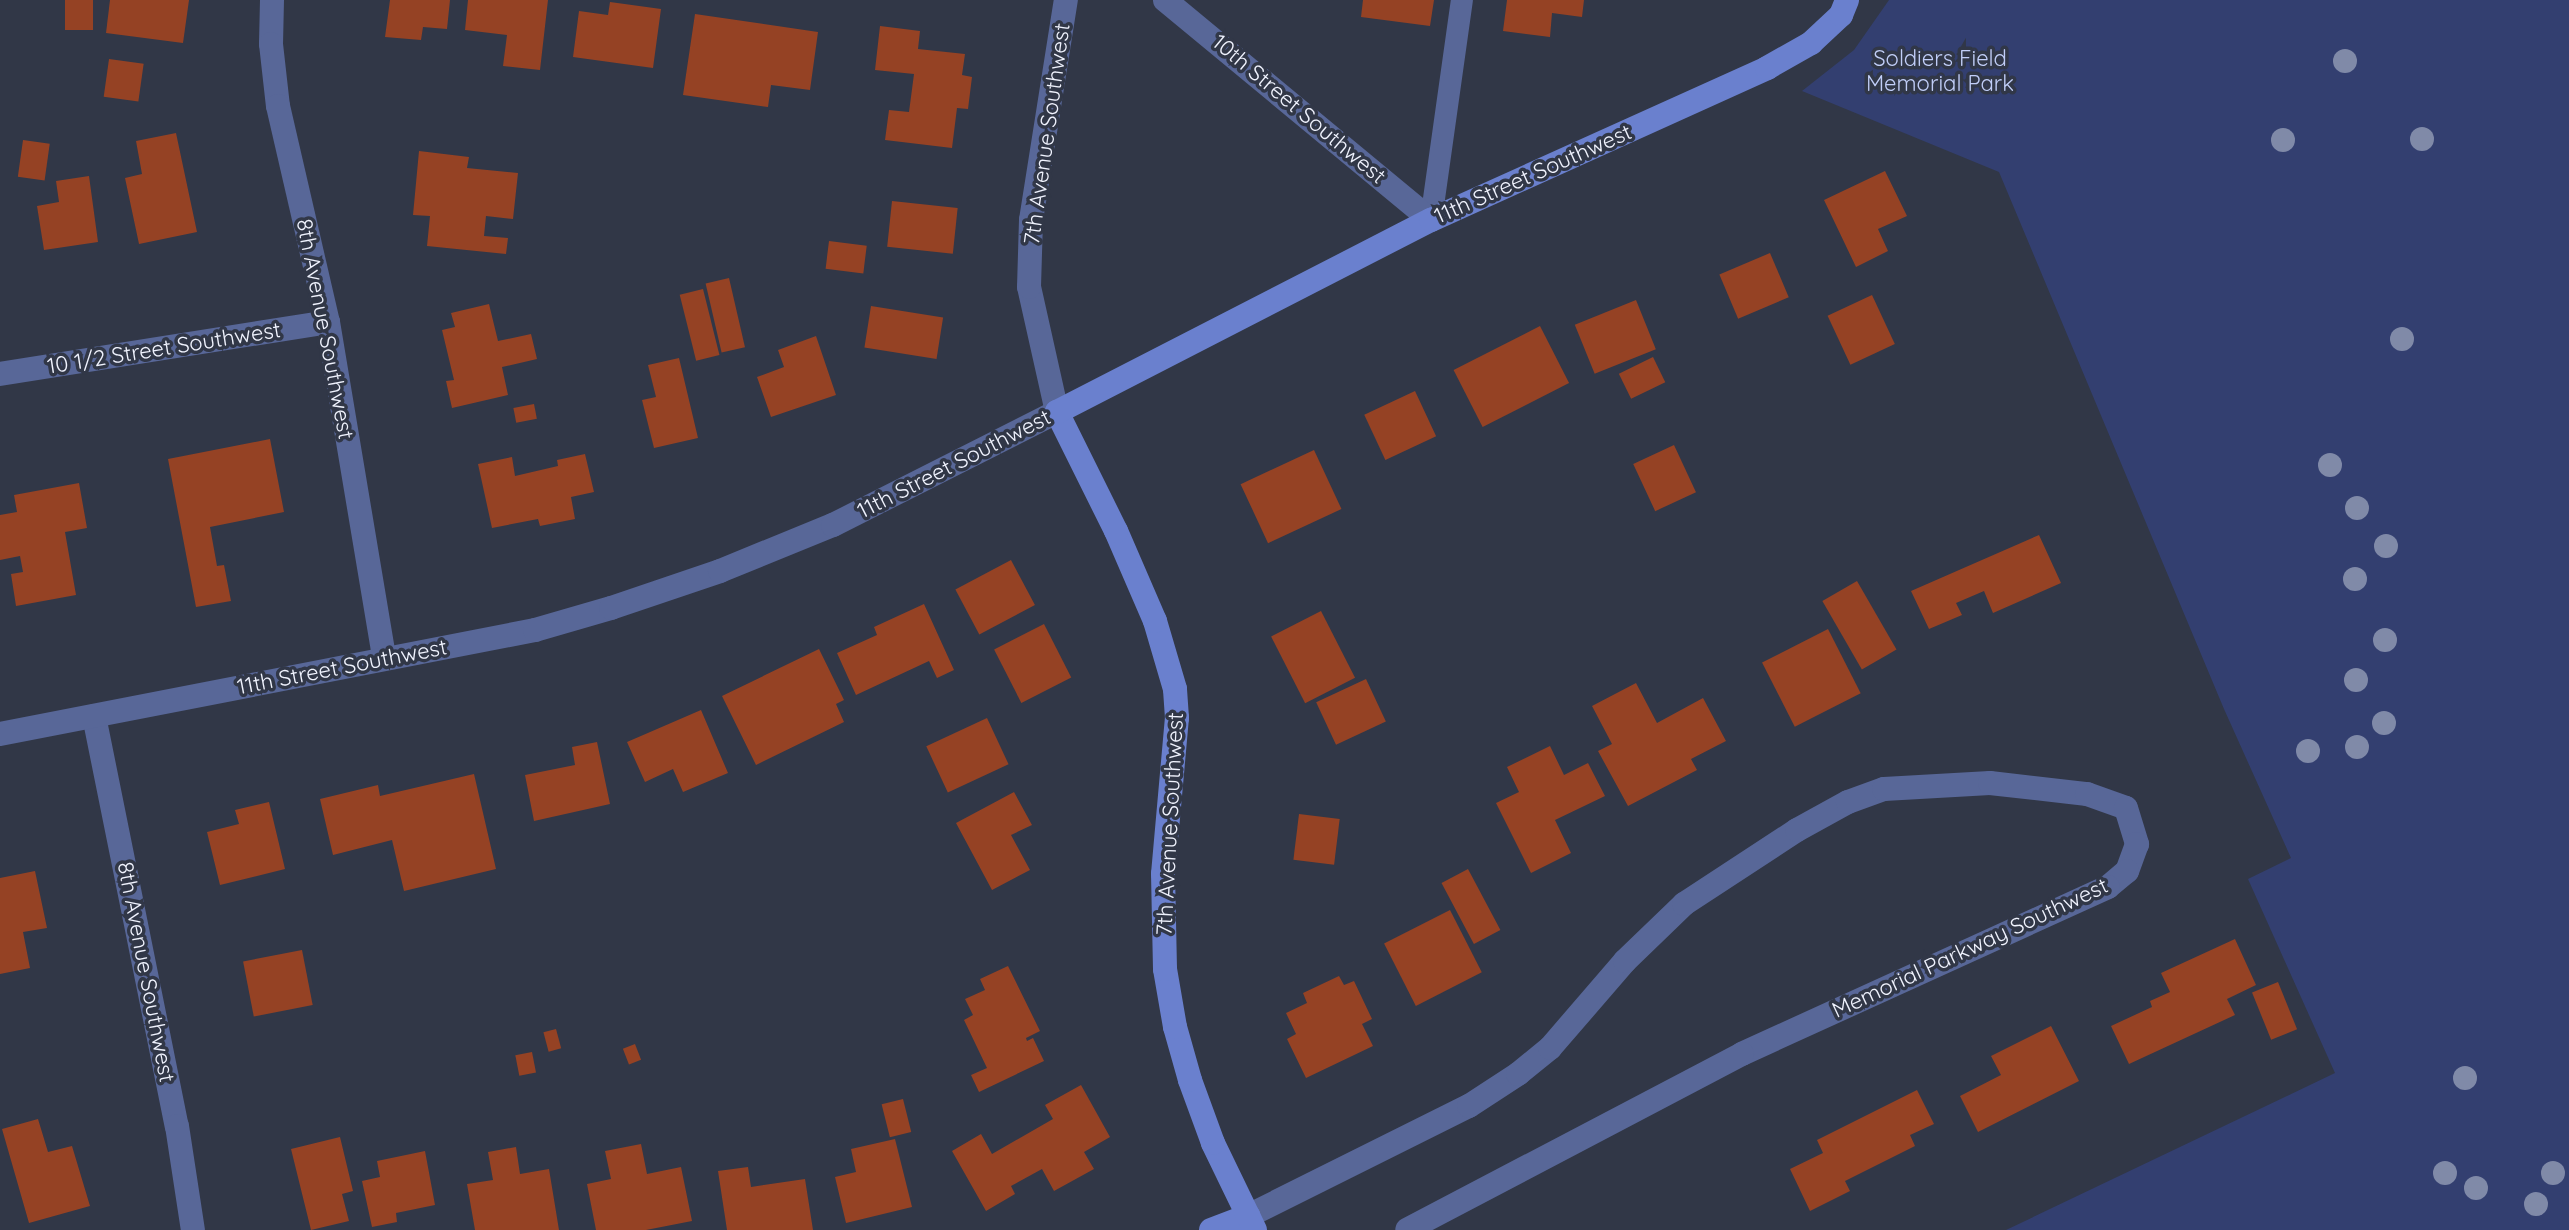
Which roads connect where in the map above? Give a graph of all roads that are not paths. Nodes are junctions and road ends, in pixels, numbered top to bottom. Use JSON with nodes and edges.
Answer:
{"nodes":[{"id":1,"x":272,"y":0,"type":"edge"},
{"id":2,"x":1066,"y":0,"type":"edge"},
{"id":3,"x":1165,"y":0,"type":"edge"},
{"id":4,"x":1462,"y":0,"type":"edge"},
{"id":5,"x":1844,"y":7,"type":"edge"},
{"id":6,"x":1431,"y":220,"type":"junction"},
{"id":7,"x":328,"y":322,"type":"junction"},
{"id":8,"x":0,"y":374,"type":"edge"},
{"id":9,"x":1057,"y":412,"type":"junction"},
{"id":10,"x":384,"y":658,"type":"junction"},
{"id":11,"x":94,"y":716,"type":"junction"},
{"id":12,"x":0,"y":734,"type":"edge"},
{"id":13,"x":1251,"y":1223,"type":"edge"},
{"id":14,"x":193,"y":1230,"type":"edge"},
{"id":15,"x":1211,"y":1230,"type":"edge"},
{"id":16,"x":1407,"y":1230,"type":"edge"}],
"edges":[{"from":1,"to":7,"type":"street","name":"8th Avenue Southwest"},
{"from":2,"to":9,"type":"street","name":"7th Avenue Southwest"},
{"from":3,"to":6,"type":"street","name":"10th Street Southwest"},
{"from":4,"to":6,"type":"lane"},
{"from":5,"to":6,"type":"street","name":"11th Street Southwest"},
{"from":6,"to":9,"type":"street","name":"11th Street Southwest"},
{"from":7,"to":8,"type":"street","name":"10 1/2 Street Southwest"},
{"from":7,"to":10,"type":"street","name":"8th Avenue Southwest"},
{"from":9,"to":10,"type":"street","name":"11th Street Southwest"},
{"from":9,"to":13,"type":"street","name":"7th Avenue Southwest"},
{"from":10,"to":11,"type":"street","name":"11th Street Southwest"},
{"from":11,"to":12,"type":"street","name":"11th Street Southwest"},
{"from":11,"to":14,"type":"street","name":"8th Avenue Southwest"},
{"from":13,"to":15,"type":"street","name":"Memorial Parkway Southwest"},
{"from":13,"to":16,"type":"street","name":"Memorial Parkway Southwest"}]}
